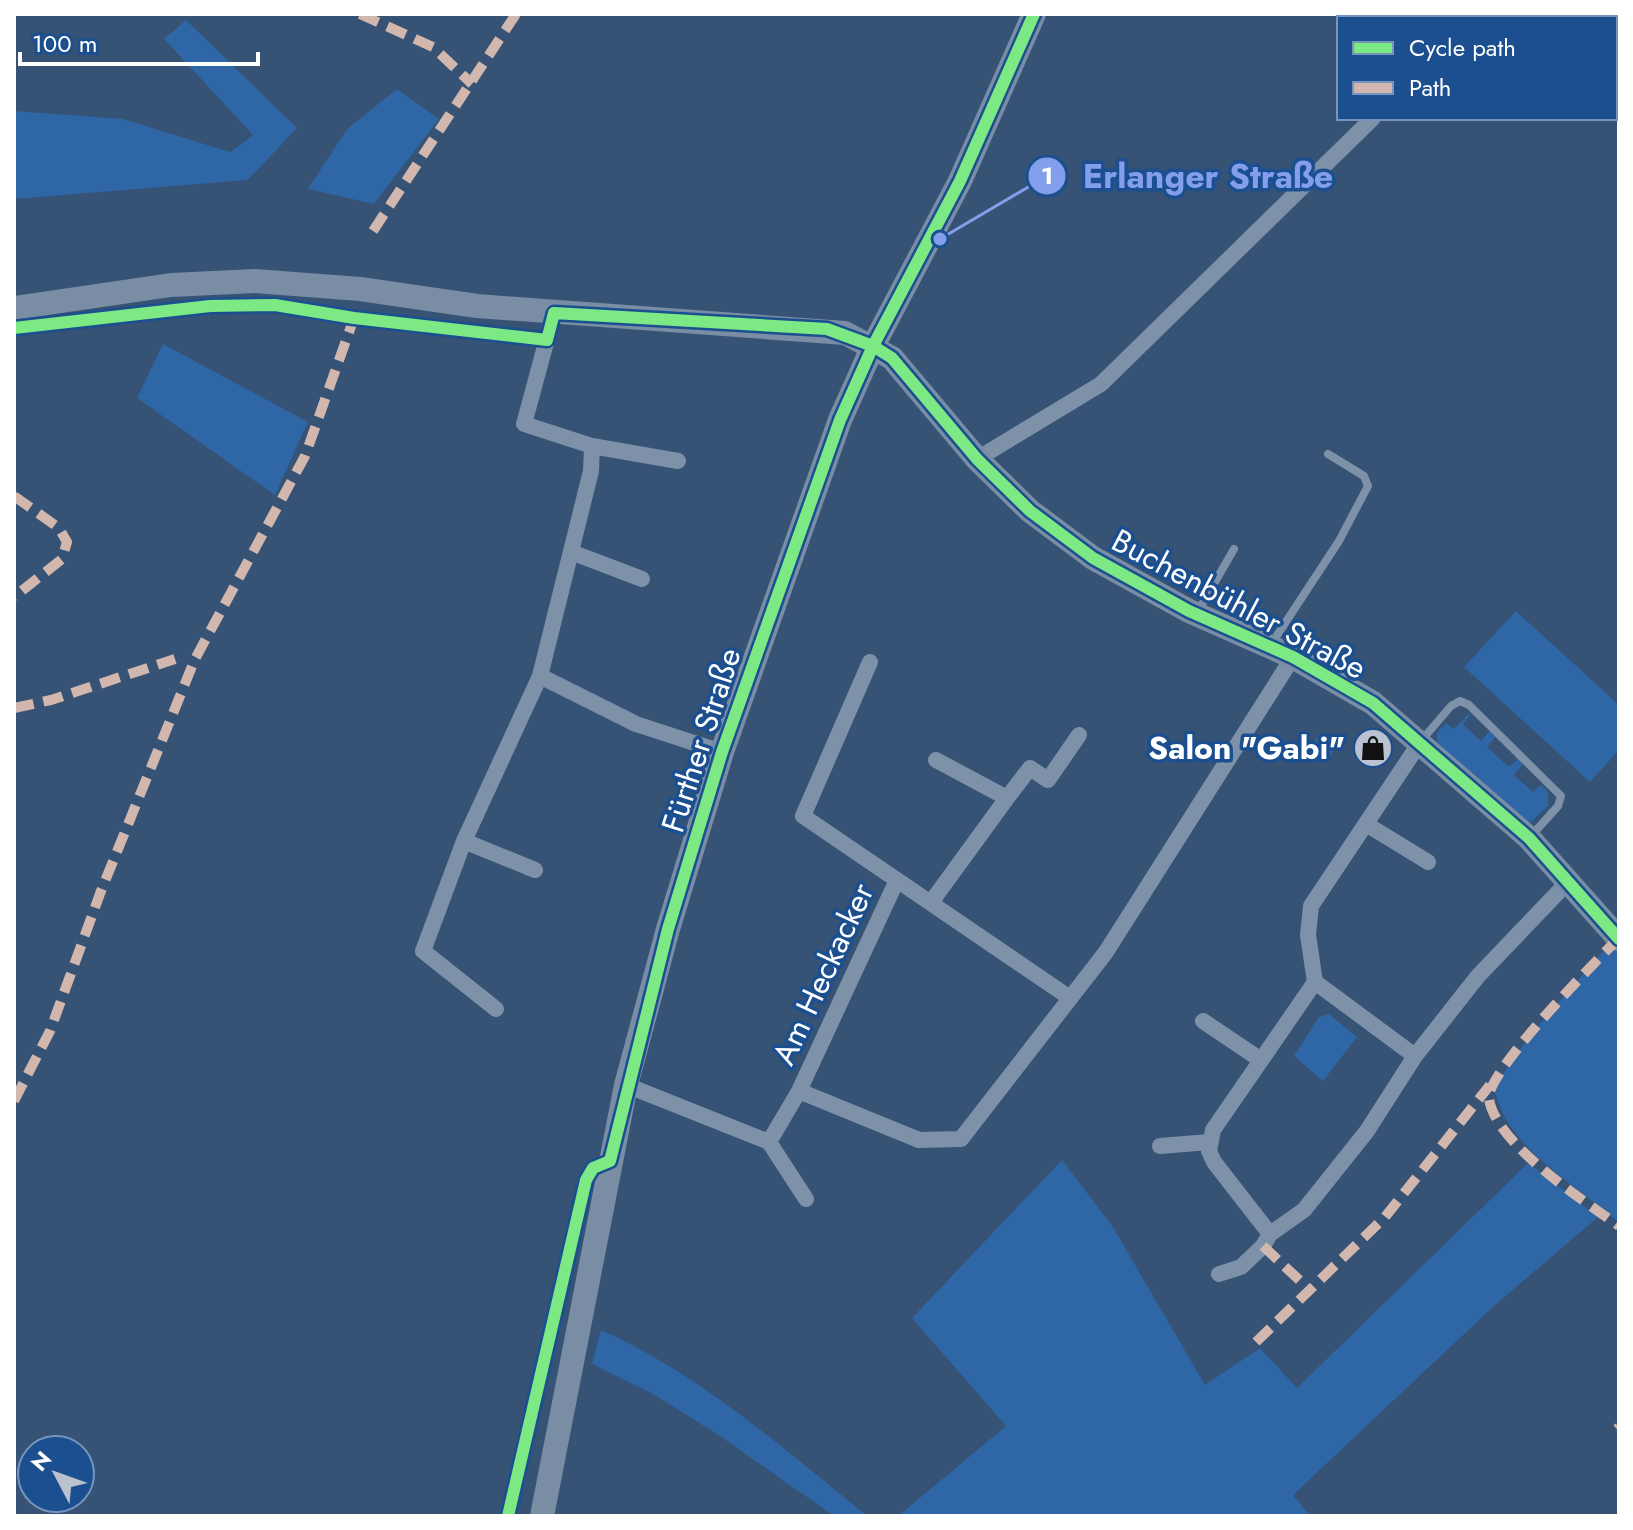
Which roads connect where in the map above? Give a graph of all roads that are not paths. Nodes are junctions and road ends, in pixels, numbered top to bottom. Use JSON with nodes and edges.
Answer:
{"nodes":[{"id":1,"x":1034,"y":14,"type":"edge"},
{"id":2,"x":1371,"y":120,"type":"edge"},
{"id":3,"x":14,"y":308,"type":"edge"},
{"id":4,"x":554,"y":313,"type":"junction"},
{"id":5,"x":873,"y":346,"type":"junction"},
{"id":6,"x":592,"y":446,"type":"junction"},
{"id":7,"x":1328,"y":454,"type":"dead end"},
{"id":8,"x":977,"y":459,"type":"junction"},
{"id":9,"x":678,"y":461,"type":"dead end"},
{"id":10,"x":1234,"y":549,"type":"dead end"},
{"id":11,"x":571,"y":552,"type":"junction"},
{"id":12,"x":642,"y":579,"type":"dead end"},
{"id":13,"x":1196,"y":614,"type":"junction"},
{"id":14,"x":1270,"y":647,"type":"junction"},
{"id":15,"x":1293,"y":657,"type":"junction"},
{"id":16,"x":870,"y":662,"type":"dead end"},
{"id":17,"x":540,"y":676,"type":"junction"},
{"id":18,"x":1079,"y":735,"type":"dead end"},
{"id":19,"x":1421,"y":741,"type":"junction"},
{"id":20,"x":722,"y":752,"type":"junction"},
{"id":21,"x":936,"y":760,"type":"dead end"},
{"id":22,"x":1007,"y":798,"type":"junction"},
{"id":23,"x":1366,"y":824,"type":"junction"},
{"id":24,"x":1529,"y":838,"type":"junction"},
{"id":25,"x":464,"y":841,"type":"junction"},
{"id":26,"x":1428,"y":862,"type":"dead end"},
{"id":27,"x":535,"y":870,"type":"dead end"},
{"id":28,"x":897,"y":880,"type":"junction"},
{"id":29,"x":1567,"y":883,"type":"junction"},
{"id":30,"x":932,"y":901,"type":"junction"},
{"id":31,"x":1619,"y":939,"type":"edge"},
{"id":32,"x":1315,"y":982,"type":"junction"},
{"id":33,"x":1070,"y":998,"type":"junction"},
{"id":34,"x":496,"y":1009,"type":"dead end"},
{"id":35,"x":1203,"y":1021,"type":"dead end"},
{"id":36,"x":1415,"y":1056,"type":"junction"},
{"id":37,"x":1261,"y":1060,"type":"junction"},
{"id":38,"x":626,"y":1085,"type":"junction"},
{"id":39,"x":799,"y":1091,"type":"junction"},
{"id":40,"x":769,"y":1142,"type":"junction"},
{"id":41,"x":1209,"y":1142,"type":"junction"},
{"id":42,"x":1160,"y":1146,"type":"dead end"},
{"id":43,"x":806,"y":1199,"type":"dead end"},
{"id":44,"x":1270,"y":1234,"type":"junction"},
{"id":45,"x":1219,"y":1274,"type":"dead end"},
{"id":46,"x":542,"y":1516,"type":"edge"}],
"edges":[{"from":1,"to":5,"type":"street","name":"Fürther Straße"},
{"from":2,"to":8,"type":"street"},
{"from":3,"to":4,"type":"street","name":"Buchenbühler Straße"},
{"from":4,"to":5,"type":"street","name":"Buchenbühler Straße"},
{"from":4,"to":6,"type":"street"},
{"from":5,"to":8,"type":"street","name":"Buchenbühler Straße"},
{"from":5,"to":20,"type":"street","name":"Fürther Straße"},
{"from":6,"to":9,"type":"street"},
{"from":6,"to":11,"type":"street"},
{"from":7,"to":14,"type":"lane"},
{"from":8,"to":13,"type":"street","name":"Buchenbühler Straße"},
{"from":10,"to":13,"type":"lane"},
{"from":11,"to":12,"type":"street"},
{"from":11,"to":17,"type":"street"},
{"from":13,"to":14,"type":"street","name":"Buchenbühler Straße"},
{"from":14,"to":15,"type":"street","name":"Buchenbühler Straße"},
{"from":15,"to":19,"type":"street","name":"Buchenbühler Straße"},
{"from":15,"to":33,"type":"street","name":"Am Heckacker"},
{"from":16,"to":28,"type":"street","name":"Am Heckacker"},
{"from":17,"to":20,"type":"street"},
{"from":17,"to":25,"type":"street"},
{"from":18,"to":22,"type":"street"},
{"from":19,"to":23,"type":"street"},
{"from":19,"to":24,"type":"street","name":"Buchenbühler Straße"},
{"from":19,"to":24,"type":"lane"},
{"from":20,"to":38,"type":"street","name":"Fürther Straße"},
{"from":21,"to":22,"type":"street"},
{"from":22,"to":30,"type":"street"},
{"from":23,"to":26,"type":"street"},
{"from":23,"to":32,"type":"street"},
{"from":24,"to":29,"type":"street","name":"Buchenbühler Straße"},
{"from":25,"to":27,"type":"street"},
{"from":25,"to":34,"type":"street"},
{"from":28,"to":30,"type":"street","name":"Am Heckacker"},
{"from":28,"to":39,"type":"street","name":"Am Heckacker"},
{"from":29,"to":31,"type":"street","name":"Buchenbühler Straße"},
{"from":29,"to":36,"type":"street"},
{"from":30,"to":33,"type":"street","name":"Am Heckacker"},
{"from":32,"to":36,"type":"street"},
{"from":32,"to":37,"type":"street"},
{"from":33,"to":39,"type":"street","name":"Am Heckacker"},
{"from":35,"to":37,"type":"street"},
{"from":36,"to":44,"type":"street"},
{"from":37,"to":41,"type":"street"},
{"from":38,"to":40,"type":"street"},
{"from":38,"to":46,"type":"street","name":"Fürther Straße"},
{"from":39,"to":40,"type":"street","name":"Am Heckacker"},
{"from":40,"to":43,"type":"street"},
{"from":41,"to":42,"type":"street"},
{"from":41,"to":44,"type":"street"},
{"from":44,"to":45,"type":"street"}]}
